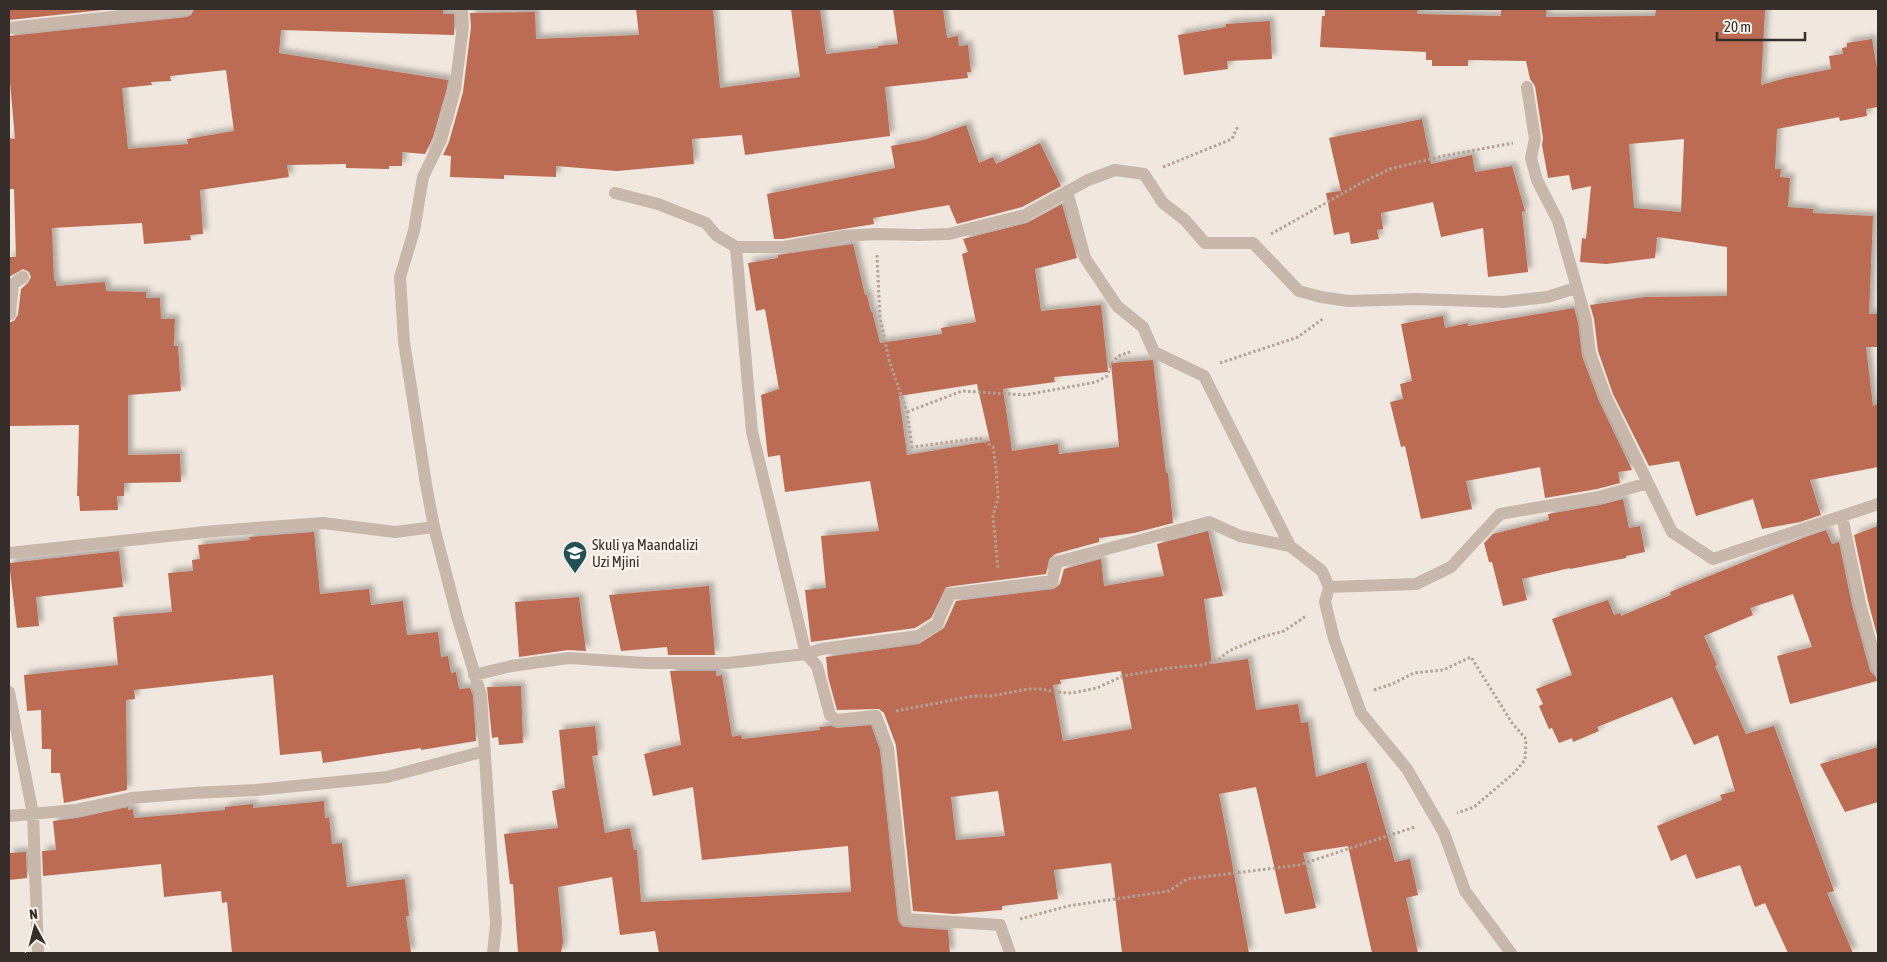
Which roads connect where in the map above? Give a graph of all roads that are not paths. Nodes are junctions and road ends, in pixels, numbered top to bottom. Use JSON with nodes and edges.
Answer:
{"nodes":[{"id":1,"x":186,"y":9,"type":"edge"},
{"id":2,"x":462,"y":9,"type":"edge"},
{"id":3,"x":119,"y":12,"type":"edge"},
{"id":4,"x":9,"y":28,"type":"edge"},
{"id":5,"x":1527,"y":87,"type":"dead end"},
{"id":6,"x":1067,"y":191,"type":"junction"},
{"id":7,"x":615,"y":193,"type":"dead end"},
{"id":8,"x":736,"y":247,"type":"junction"},
{"id":9,"x":23,"y":277,"type":"dead end"},
{"id":10,"x":1576,"y":288,"type":"junction"},
{"id":11,"x":9,"y":314,"type":"edge"},
{"id":12,"x":1648,"y":483,"type":"junction"},
{"id":13,"x":1878,"y":504,"type":"edge"},
{"id":14,"x":1842,"y":516,"type":"junction"},
{"id":15,"x":434,"y":527,"type":"junction"},
{"id":16,"x":1290,"y":546,"type":"junction"},
{"id":17,"x":9,"y":553,"type":"edge"},
{"id":18,"x":1329,"y":587,"type":"junction"},
{"id":19,"x":806,"y":654,"type":"junction"},
{"id":20,"x":1878,"y":669,"type":"edge"},
{"id":21,"x":474,"y":675,"type":"junction"},
{"id":22,"x":9,"y":692,"type":"edge"},
{"id":23,"x":485,"y":750,"type":"junction"},
{"id":24,"x":33,"y":814,"type":"junction"},
{"id":25,"x":9,"y":816,"type":"edge"},
{"id":26,"x":38,"y":953,"type":"edge"},
{"id":27,"x":493,"y":953,"type":"edge"},
{"id":28,"x":1010,"y":953,"type":"edge"},
{"id":29,"x":1511,"y":953,"type":"edge"}],
"edges":[{"from":1,"to":3,"type":"street"},
{"from":2,"to":15,"type":"street"},
{"from":3,"to":4,"type":"street"},
{"from":5,"to":10,"type":"street"},
{"from":6,"to":8,"type":"street"},
{"from":6,"to":10,"type":"street"},
{"from":6,"to":16,"type":"street"},
{"from":7,"to":8,"type":"street"},
{"from":8,"to":19,"type":"street"},
{"from":9,"to":11,"type":"street"},
{"from":10,"to":12,"type":"street"},
{"from":12,"to":14,"type":"street"},
{"from":12,"to":18,"type":"street"},
{"from":13,"to":14,"type":"street"},
{"from":14,"to":20,"type":"street"},
{"from":15,"to":17,"type":"street"},
{"from":15,"to":21,"type":"street"},
{"from":16,"to":18,"type":"street"},
{"from":16,"to":19,"type":"street"},
{"from":18,"to":29,"type":"street"},
{"from":19,"to":21,"type":"street"},
{"from":19,"to":28,"type":"street"},
{"from":21,"to":23,"type":"street"},
{"from":22,"to":24,"type":"street"},
{"from":23,"to":24,"type":"street"},
{"from":23,"to":27,"type":"street"},
{"from":24,"to":25,"type":"street"},
{"from":24,"to":26,"type":"street"}]}
